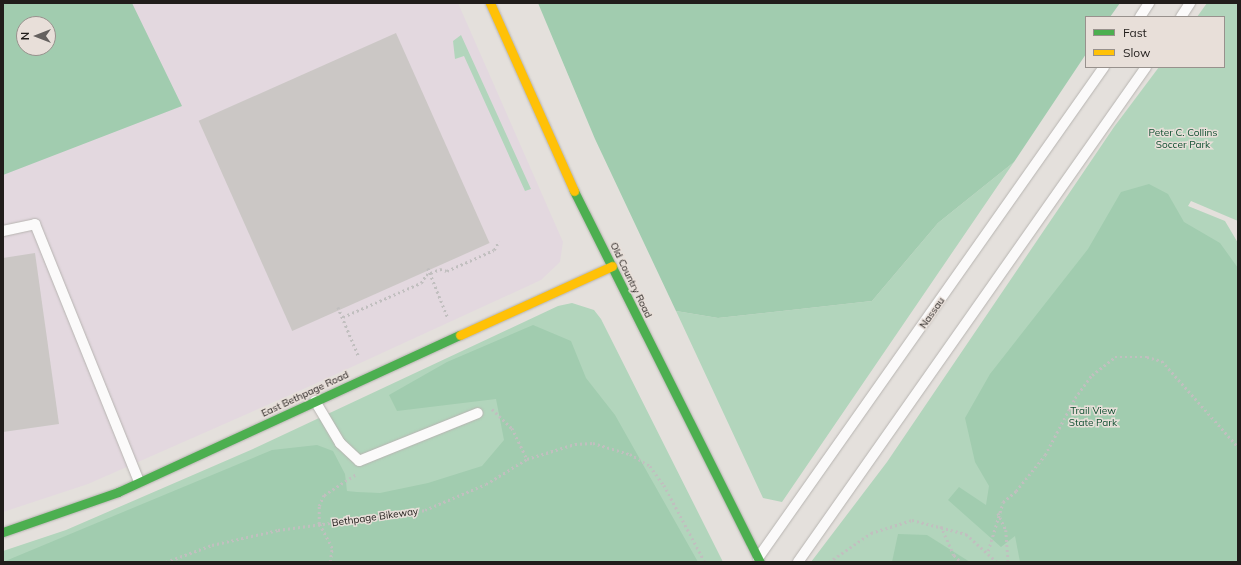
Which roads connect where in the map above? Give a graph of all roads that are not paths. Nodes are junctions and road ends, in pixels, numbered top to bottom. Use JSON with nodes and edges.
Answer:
{"nodes":[{"id":1,"x":490,"y":3,"type":"edge"},
{"id":2,"x":1149,"y":3,"type":"edge"},
{"id":3,"x":1190,"y":3,"type":"edge"},
{"id":4,"x":1141,"y":16,"type":"edge"},
{"id":5,"x":1182,"y":16,"type":"edge"},
{"id":6,"x":1103,"y":68,"type":"edge"},
{"id":7,"x":1145,"y":68,"type":"edge"},
{"id":8,"x":3,"y":231,"type":"edge"},
{"id":9,"x":612,"y":266,"type":"junction"},
{"id":10,"x":315,"y":401,"type":"junction"},
{"id":11,"x":478,"y":413,"type":"road end"},
{"id":12,"x":139,"y":482,"type":"junction"},
{"id":13,"x":3,"y":532,"type":"edge"},
{"id":14,"x":759,"y":560,"type":"edge"},
{"id":15,"x":798,"y":562,"type":"edge"}],
"edges":[{"from":1,"to":9,"type":"street","name":"Old Country Road"},
{"from":2,"to":4,"type":"lane"},
{"from":3,"to":5,"type":"lane"},
{"from":6,"to":14,"type":"lane","name":"Nassau"},
{"from":7,"to":15,"type":"lane"},
{"from":8,"to":12,"type":"lane"},
{"from":9,"to":10,"type":"street","name":"East Bethpage Road"},
{"from":9,"to":14,"type":"street","name":"Old Country Road"},
{"from":10,"to":11,"type":"lane"},
{"from":10,"to":12,"type":"street","name":"East Bethpage Road"},
{"from":12,"to":13,"type":"street","name":"East Bethpage Road"}]}
